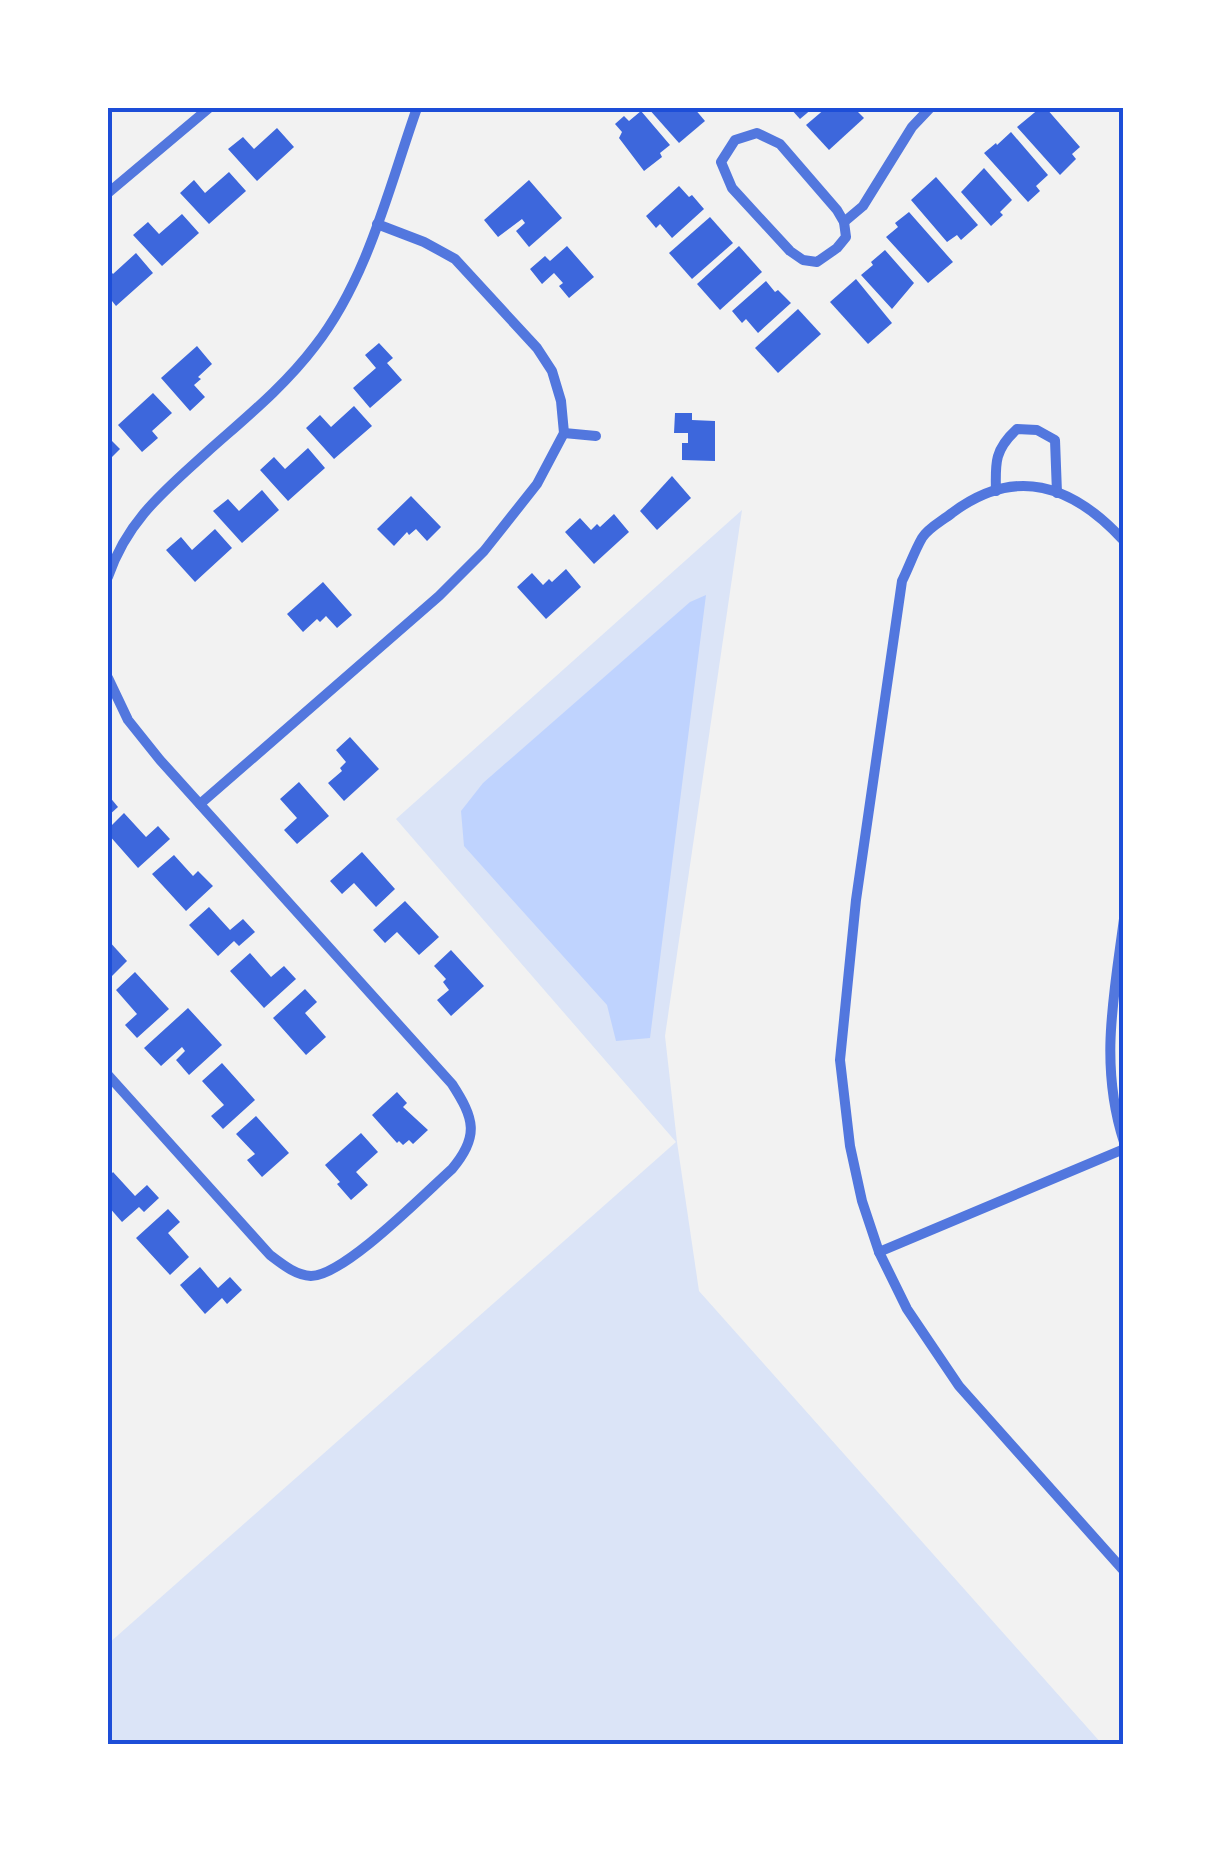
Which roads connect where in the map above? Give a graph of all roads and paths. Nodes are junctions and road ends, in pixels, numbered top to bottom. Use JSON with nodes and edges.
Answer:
{"nodes":[{"id":1,"x":209,"y":108,"type":"edge"},
{"id":2,"x":418,"y":108,"type":"edge"},
{"id":3,"x":930,"y":108,"type":"edge"},
{"id":4,"x":108,"y":193,"type":"edge"},
{"id":5,"x":844,"y":222,"type":"junction"},
{"id":6,"x":376,"y":224,"type":"junction"},
{"id":7,"x":564,"y":433,"type":"junction"},
{"id":8,"x":596,"y":436,"type":"dead end"},
{"id":9,"x":996,"y":490,"type":"junction"},
{"id":10,"x":1057,"y":493,"type":"junction"},
{"id":11,"x":1124,"y":540,"type":"edge"},
{"id":12,"x":108,"y":577,"type":"edge"},
{"id":13,"x":108,"y":678,"type":"edge"},
{"id":14,"x":200,"y":804,"type":"junction"},
{"id":15,"x":1124,"y":919,"type":"edge"},
{"id":16,"x":108,"y":1075,"type":"edge"},
{"id":17,"x":1124,"y":1145,"type":"edge"},
{"id":18,"x":879,"y":1252,"type":"junction"},
{"id":19,"x":1124,"y":1572,"type":"edge"}],
"edges":[{"from":1,"to":4,"type":"street"},
{"from":2,"to":6,"type":"street"},
{"from":3,"to":5,"type":"street"},
{"from":5,"to":5,"type":"street"},
{"from":6,"to":7,"type":"street"},
{"from":6,"to":12,"type":"street"},
{"from":7,"to":8,"type":"street"},
{"from":7,"to":14,"type":"street"},
{"from":9,"to":10,"type":"street"},
{"from":9,"to":10,"type":"street"},
{"from":9,"to":18,"type":"street"},
{"from":10,"to":11,"type":"street"},
{"from":13,"to":14,"type":"street"},
{"from":14,"to":16,"type":"street"},
{"from":15,"to":17,"type":"street"},
{"from":17,"to":18,"type":"street"},
{"from":18,"to":19,"type":"street"}]}
